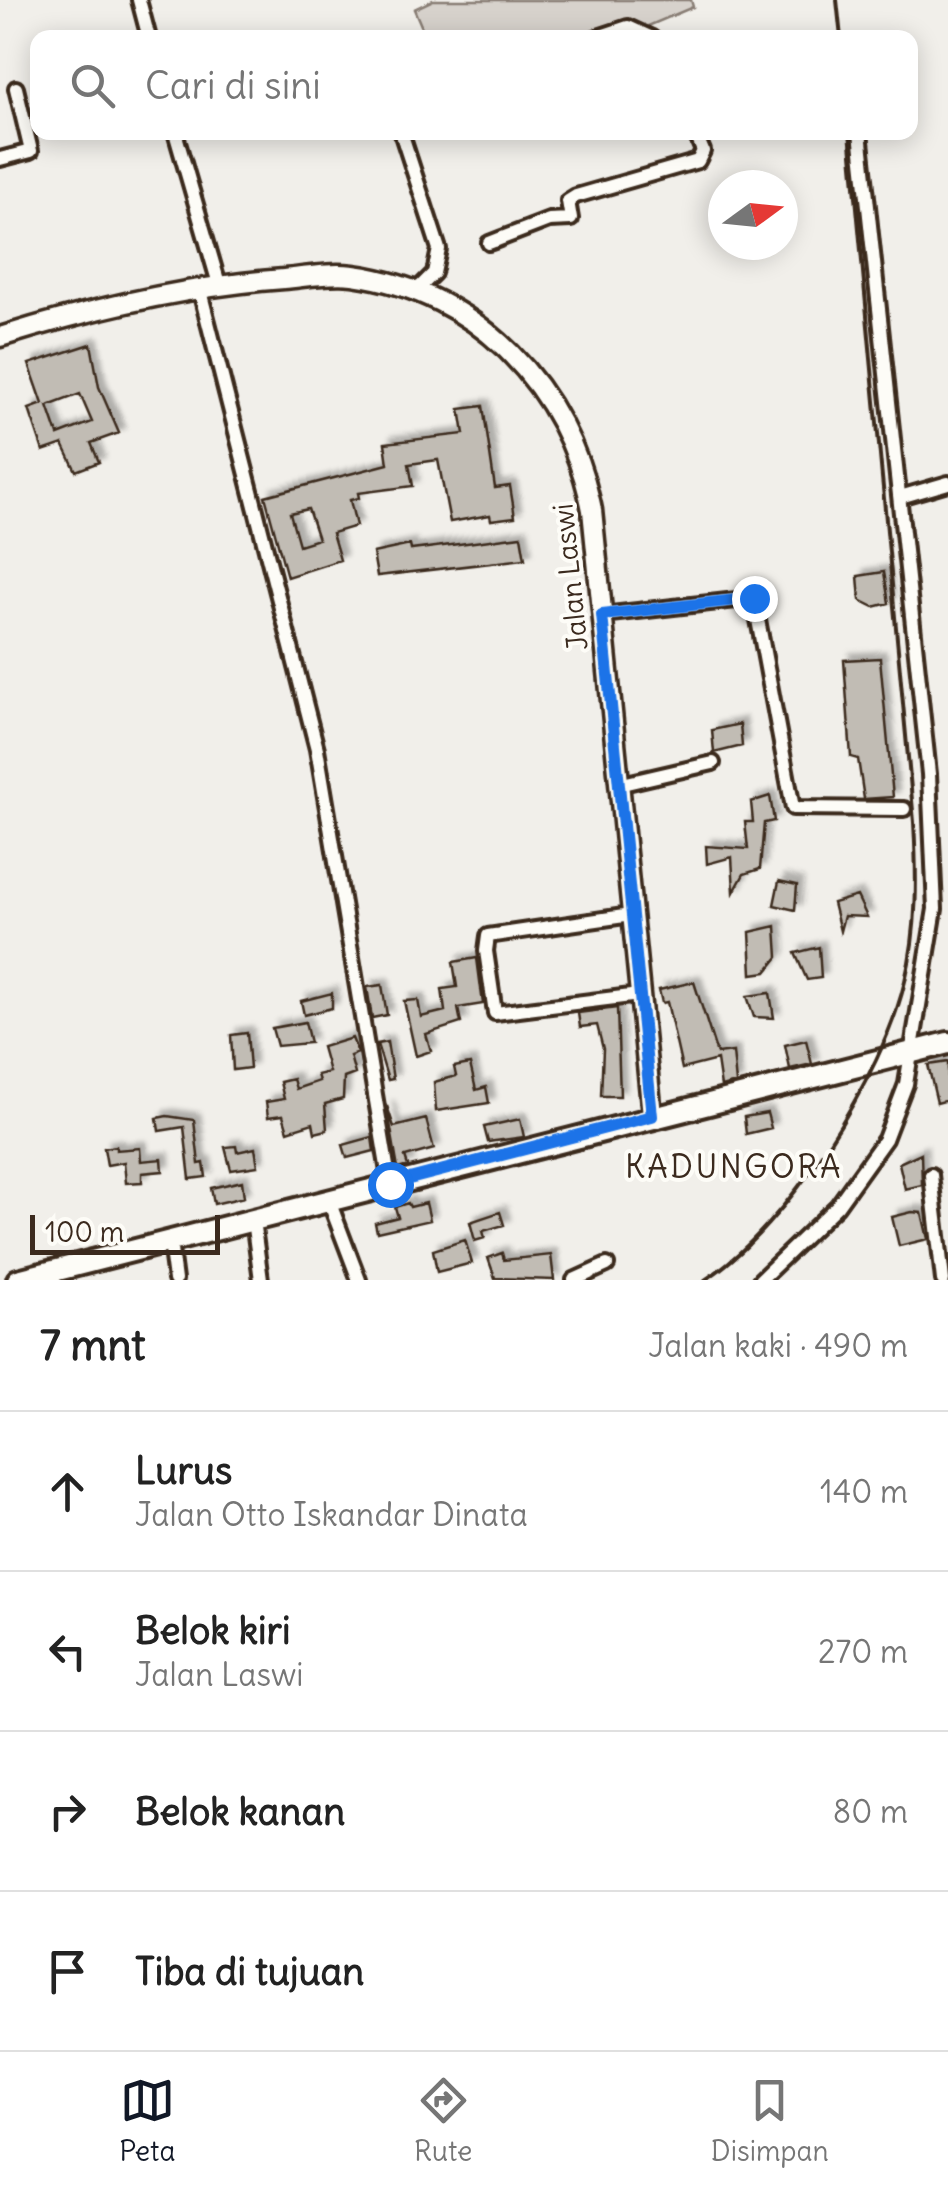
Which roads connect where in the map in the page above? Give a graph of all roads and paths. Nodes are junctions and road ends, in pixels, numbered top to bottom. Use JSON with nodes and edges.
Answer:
{"nodes":[{"id":1,"x":139,"y":0,"type":"edge"},
{"id":2,"x":147,"y":30,"type":"edge"},
{"id":3,"x":16,"y":88,"type":"dead end"},
{"id":4,"x":177,"y":140,"type":"edge"},
{"id":5,"x":404,"y":140,"type":"edge"},
{"id":6,"x":697,"y":140,"type":"edge"},
{"id":7,"x":861,"y":140,"type":"edge"},
{"id":8,"x":0,"y":159,"type":"edge"},
{"id":9,"x":489,"y":243,"type":"dead end"},
{"id":10,"x":219,"y":284,"type":"junction"},
{"id":11,"x":199,"y":286,"type":"junction"},
{"id":12,"x":416,"y":292,"type":"junction"},
{"id":13,"x":0,"y":336,"type":"edge"},
{"id":14,"x":948,"y":483,"type":"edge"},
{"id":15,"x":900,"y":498,"type":"junction"},
{"id":16,"x":602,"y":615,"type":"junction"},
{"id":17,"x":713,"y":763,"type":"dead end"},
{"id":18,"x":618,"y":786,"type":"junction"},
{"id":19,"x":904,"y":810,"type":"dead end"},
{"id":20,"x":631,"y":915,"type":"junction"},
{"id":21,"x":639,"y":995,"type":"junction"},
{"id":22,"x":948,"y":1043,"type":"edge"},
{"id":23,"x":909,"y":1053,"type":"junction"},
{"id":24,"x":652,"y":1116,"type":"junction"},
{"id":25,"x":930,"y":1175,"type":"dead end"},
{"id":26,"x":390,"y":1184,"type":"junction"},
{"id":27,"x":329,"y":1200,"type":"junction"},
{"id":28,"x":253,"y":1220,"type":"junction"},
{"id":29,"x":944,"y":1239,"type":"edge"},
{"id":30,"x":170,"y":1242,"type":"junction"},
{"id":31,"x":607,"y":1265,"type":"dead end"},
{"id":32,"x":18,"y":1280,"type":"edge"},
{"id":33,"x":176,"y":1280,"type":"edge"},
{"id":34,"x":261,"y":1280,"type":"edge"},
{"id":35,"x":359,"y":1280,"type":"edge"},
{"id":36,"x":574,"y":1280,"type":"edge"},
{"id":37,"x":760,"y":1280,"type":"edge"},
{"id":38,"x":943,"y":1280,"type":"edge"}],
"edges":[{"from":1,"to":2,"type":"street"},
{"from":3,"to":8,"type":"street"},
{"from":4,"to":10,"type":"street"},
{"from":5,"to":12,"type":"street"},
{"from":6,"to":9,"type":"street"},
{"from":7,"to":15,"type":"street"},
{"from":10,"to":11,"type":"street","name":"Jalan Laswi"},
{"from":10,"to":12,"type":"street","name":"Jalan Laswi"},
{"from":11,"to":13,"type":"street","name":"Jalan Laswi"},
{"from":11,"to":26,"type":"street"},
{"from":12,"to":16,"type":"street","name":"Jalan Laswi"},
{"from":14,"to":15,"type":"street"},
{"from":15,"to":23,"type":"street"},
{"from":16,"to":18,"type":"street","name":"Jalan Laswi"},
{"from":16,"to":19,"type":"street"},
{"from":17,"to":18,"type":"street"},
{"from":18,"to":20,"type":"street","name":"Jalan Laswi"},
{"from":20,"to":21,"type":"street","name":"Jalan Laswi"},
{"from":20,"to":21,"type":"street"},
{"from":21,"to":24,"type":"street","name":"Jalan Laswi"},
{"from":22,"to":23,"type":"main road"},
{"from":23,"to":24,"type":"main road"},
{"from":23,"to":37,"type":"street"},
{"from":24,"to":26,"type":"main road"},
{"from":25,"to":29,"type":"street"},
{"from":26,"to":27,"type":"main road"},
{"from":27,"to":28,"type":"main road"},
{"from":27,"to":35,"type":"street"},
{"from":28,"to":30,"type":"main road"},
{"from":28,"to":34,"type":"street"},
{"from":29,"to":38,"type":"street"},
{"from":30,"to":32,"type":"main road"},
{"from":30,"to":33,"type":"street"},
{"from":31,"to":36,"type":"street"}]}
